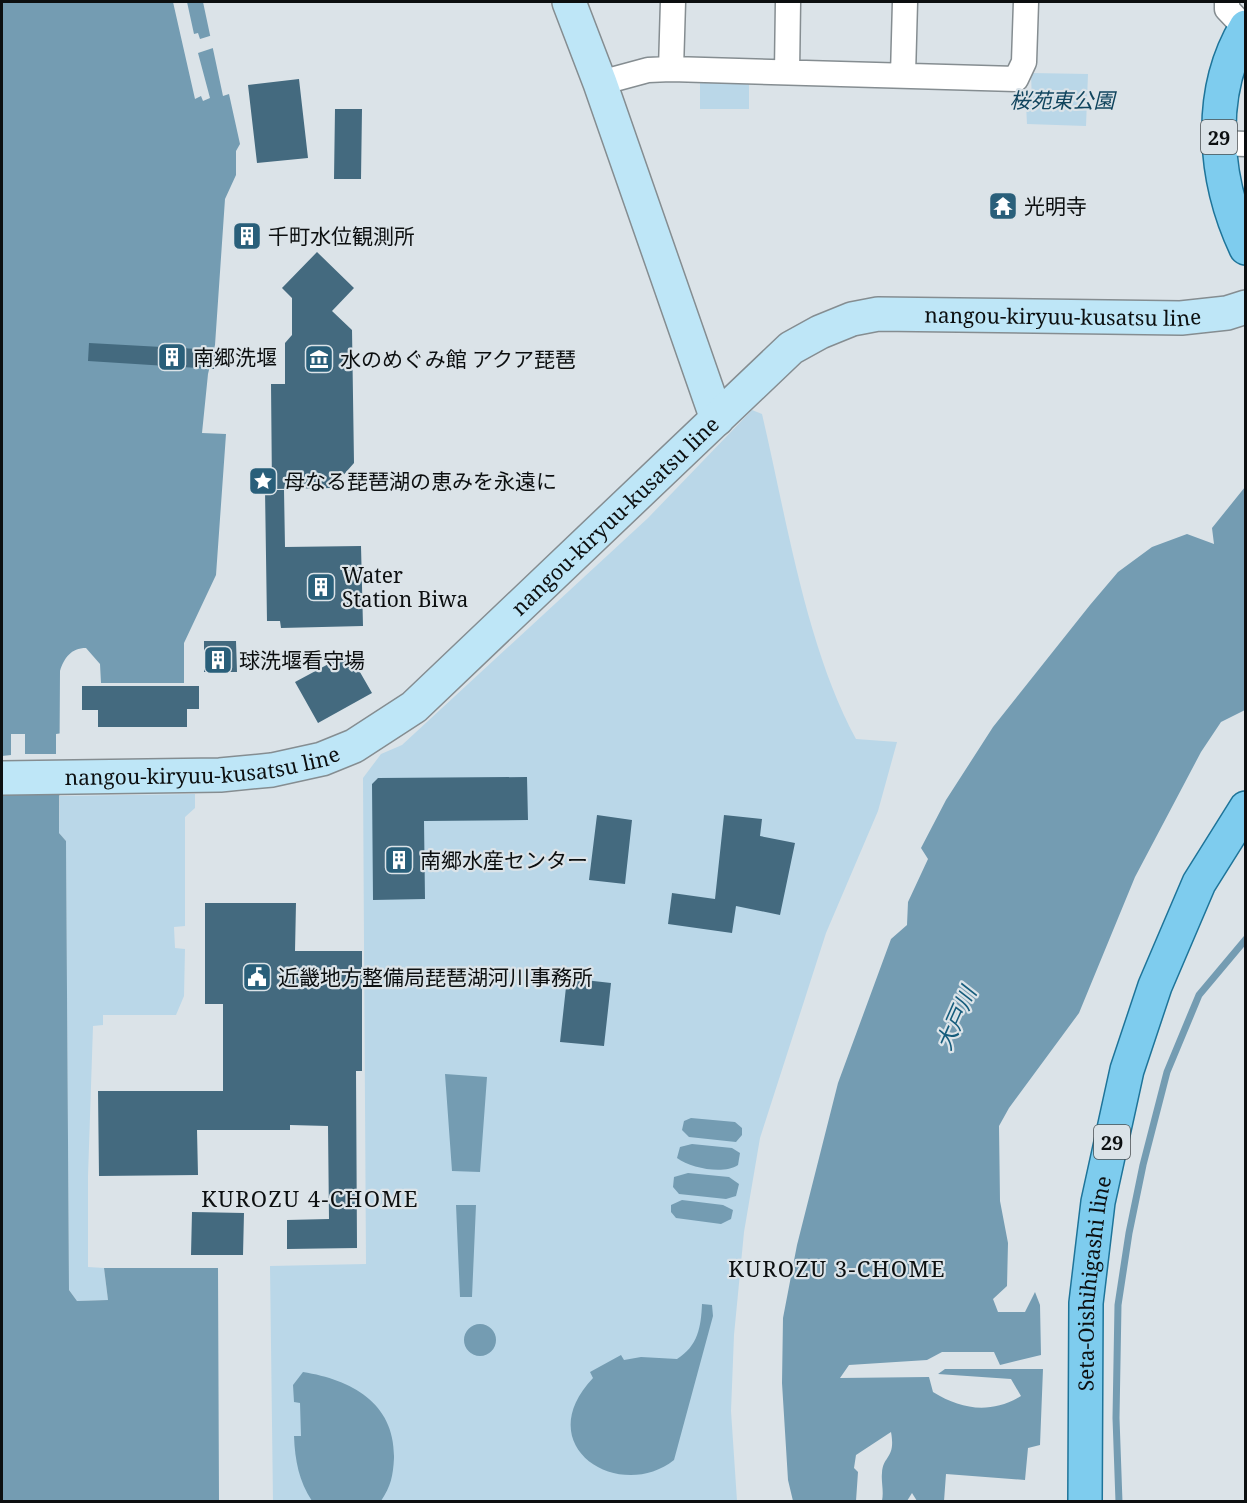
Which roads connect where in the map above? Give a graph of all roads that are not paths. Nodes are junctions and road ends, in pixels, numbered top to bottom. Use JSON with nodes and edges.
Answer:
{"nodes":[{"id":1,"x":569,"y":2,"type":"edge"},
{"id":2,"x":673,"y":2,"type":"edge"},
{"id":3,"x":788,"y":2,"type":"edge"},
{"id":4,"x":905,"y":2,"type":"edge"},
{"id":5,"x":1026,"y":2,"type":"edge"},
{"id":6,"x":1227,"y":2,"type":"edge"},
{"id":7,"x":1245,"y":28,"type":"edge"},
{"id":8,"x":671,"y":69,"type":"junction"},
{"id":9,"x":787,"y":72,"type":"junction"},
{"id":10,"x":903,"y":75,"type":"junction"},
{"id":11,"x":600,"y":83,"type":"junction"},
{"id":12,"x":1232,"y":143,"type":"edge"},
{"id":13,"x":1245,"y":248,"type":"edge"},
{"id":14,"x":1245,"y":307,"type":"edge"},
{"id":15,"x":717,"y":419,"type":"junction"},
{"id":16,"x":2,"y":778,"type":"edge"},
{"id":17,"x":1245,"y":808,"type":"edge"},
{"id":18,"x":1085,"y":1502,"type":"edge"}],
"edges":[{"from":1,"to":11,"type":"main road"},
{"from":2,"to":8,"type":"street"},
{"from":3,"to":9,"type":"street"},
{"from":4,"to":10,"type":"street"},
{"from":5,"to":10,"type":"street"},
{"from":6,"to":7,"type":"street"},
{"from":7,"to":12,"type":"main road","number":"29"},
{"from":8,"to":9,"type":"street"},
{"from":8,"to":11,"type":"street"},
{"from":9,"to":10,"type":"street"},
{"from":11,"to":15,"type":"main road"},
{"from":12,"to":13,"type":"main road","number":"29"},
{"from":14,"to":15,"type":"main road","name":"nangou-kiryuu-kusatsu line"},
{"from":15,"to":16,"type":"main road","name":"nangou-kiryuu-kusatsu line"},
{"from":17,"to":18,"type":"main road","name":"Seta-Oishihigashi line","number":"29"}]}
